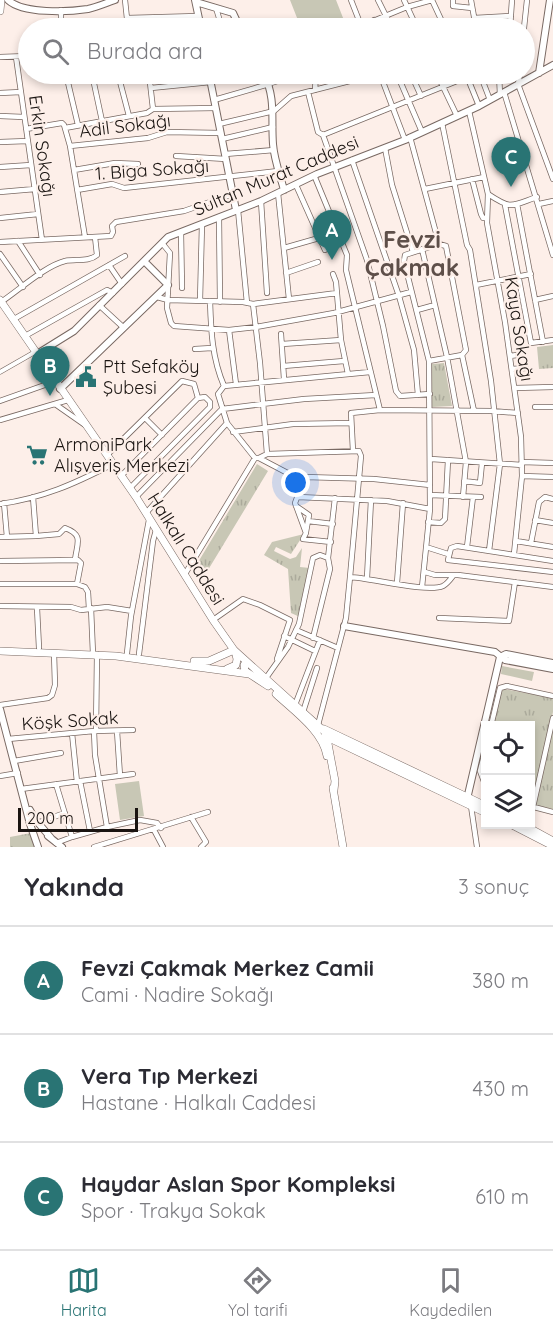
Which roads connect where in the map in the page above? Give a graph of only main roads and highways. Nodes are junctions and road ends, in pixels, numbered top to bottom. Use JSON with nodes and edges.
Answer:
{"nodes":[{"id":1,"x":1,"y":0,"type":"edge"},
{"id":2,"x":0,"y":11,"type":"edge"},
{"id":3,"x":1,"y":301,"type":"edge"},
{"id":4,"x":234,"y":650,"type":"junction"},
{"id":5,"x":0,"y":651,"type":"edge"},
{"id":6,"x":95,"y":653,"type":"junction"},
{"id":7,"x":248,"y":663,"type":"junction"},
{"id":8,"x":224,"y":670,"type":"junction"},
{"id":9,"x":249,"y":674,"type":"junction"},
{"id":10,"x":319,"y":729,"type":"junction"},
{"id":11,"x":331,"y":738,"type":"junction"},
{"id":12,"x":334,"y":790,"type":"junction"},
{"id":13,"x":481,"y":799,"type":"edge"},
{"id":14,"x":471,"y":803,"type":"junction"},
{"id":15,"x":481,"y":805,"type":"edge"},
{"id":16,"x":481,"y":810,"type":"edge"},
{"id":17,"x":518,"y":829,"type":"edge"},
{"id":18,"x":530,"y":829,"type":"edge"},
{"id":19,"x":553,"y":841,"type":"edge"},
{"id":20,"x":553,"y":846,"type":"edge"},
{"id":21,"x":343,"y":847,"type":"edge"}],
"edges":[{"from":1,"to":2,"type":"main road"},
{"from":3,"to":4,"type":"main road","name":"Halkalı Caddesi"},
{"from":4,"to":6,"type":"main road"},
{"from":4,"to":7,"type":"main road","name":"Halkalı Caddesi"},
{"from":4,"to":8,"type":"main road"},
{"from":5,"to":6,"type":"main road"},
{"from":5,"to":6,"type":"main road"},
{"from":6,"to":8,"type":"main road"},
{"from":7,"to":9,"type":"main road"},
{"from":7,"to":10,"type":"main road","name":"Halkalı Caddesi"},
{"from":8,"to":9,"type":"main road"},
{"from":9,"to":10,"type":"main road","name":"Halkalı Caddesi"},
{"from":10,"to":11,"type":"main road","name":"Halkalı Caddesi"},
{"from":10,"to":12,"type":"main road","name":"Halkalı Caddesi"},
{"from":10,"to":14,"type":"main road"},
{"from":11,"to":12,"type":"main road","name":"Halkalı Caddesi"},
{"from":11,"to":14,"type":"main road"},
{"from":12,"to":21,"type":"main road","name":"Halkalı Caddesi"},
{"from":13,"to":14,"type":"main road"},
{"from":14,"to":15,"type":"main road"},
{"from":14,"to":16,"type":"main road"},
{"from":17,"to":20,"type":"main road"},
{"from":18,"to":19,"type":"main road"}]}
